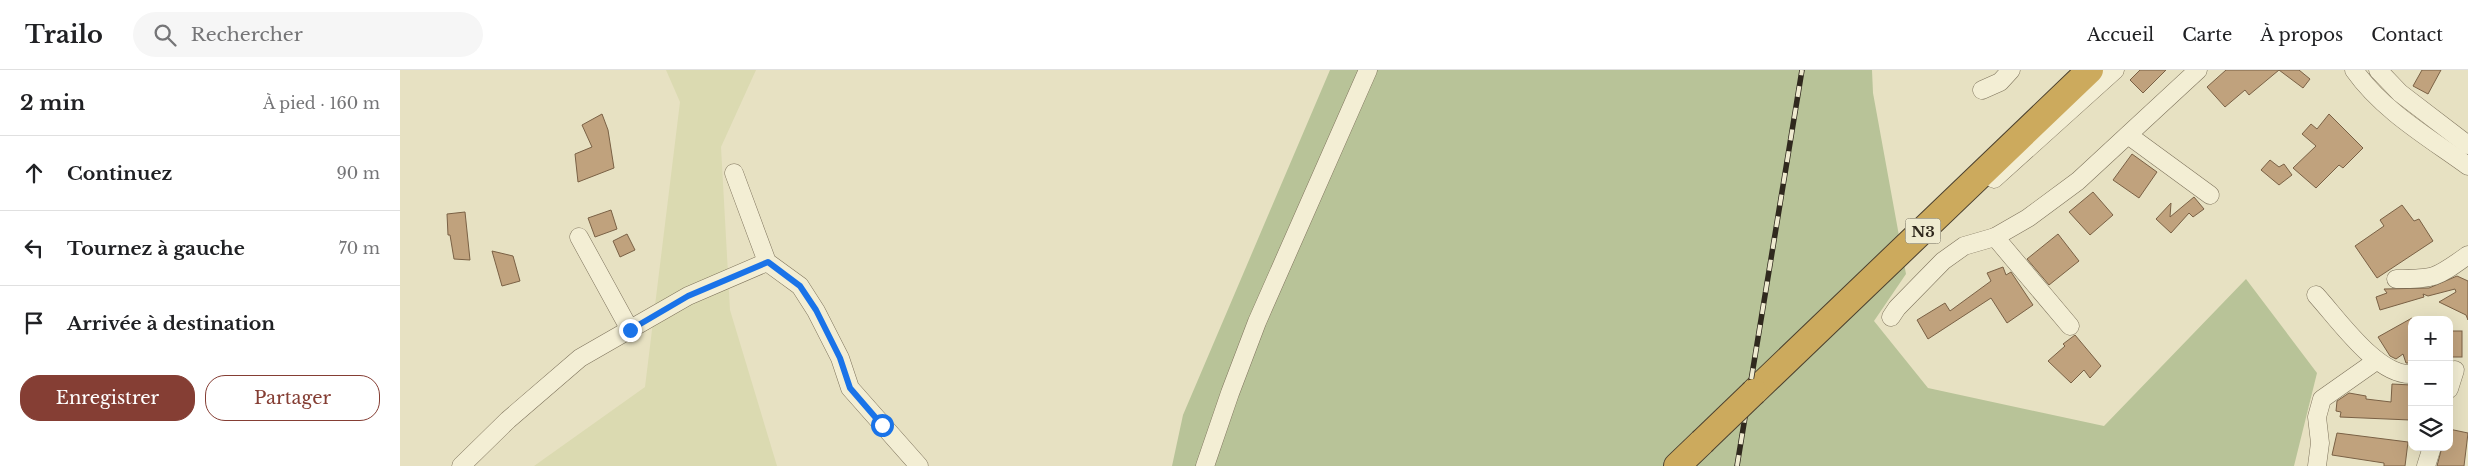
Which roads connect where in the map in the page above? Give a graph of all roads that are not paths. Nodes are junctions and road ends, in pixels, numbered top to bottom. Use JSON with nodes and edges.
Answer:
{"nodes":[{"id":1,"x":1368,"y":70,"type":"edge"},
{"id":2,"x":2011,"y":70,"type":"edge"},
{"id":3,"x":2090,"y":70,"type":"edge"},
{"id":4,"x":2115,"y":70,"type":"edge"},
{"id":5,"x":2198,"y":70,"type":"edge"},
{"id":6,"x":2354,"y":70,"type":"edge"},
{"id":7,"x":2378,"y":70,"type":"edge"},
{"id":8,"x":1982,"y":90,"type":"dead end"},
{"id":9,"x":2128,"y":135,"type":"junction"},
{"id":10,"x":2468,"y":145,"type":"edge"},
{"id":11,"x":2468,"y":166,"type":"edge"},
{"id":12,"x":734,"y":173,"type":"dead end"},
{"id":13,"x":2210,"y":196,"type":"dead end"},
{"id":14,"x":579,"y":237,"type":"dead end"},
{"id":15,"x":1995,"y":237,"type":"junction"},
{"id":16,"x":2468,"y":255,"type":"edge"},
{"id":17,"x":768,"y":262,"type":"junction"},
{"id":18,"x":2396,"y":279,"type":"dead end"},
{"id":19,"x":1871,"y":281,"type":"junction"},
{"id":20,"x":2316,"y":295,"type":"dead end"},
{"id":21,"x":1891,"y":317,"type":"dead end"},
{"id":22,"x":2070,"y":326,"type":"dead end"},
{"id":23,"x":630,"y":330,"type":"junction"},
{"id":24,"x":2376,"y":361,"type":"junction"},
{"id":25,"x":2408,"y":373,"type":"edge"},
{"id":26,"x":2431,"y":451,"type":"edge"},
{"id":27,"x":461,"y":466,"type":"edge"},
{"id":28,"x":919,"y":466,"type":"edge"},
{"id":29,"x":1205,"y":466,"type":"edge"},
{"id":30,"x":1677,"y":466,"type":"edge"},
{"id":31,"x":2317,"y":466,"type":"edge"},
{"id":32,"x":2426,"y":466,"type":"edge"}],
"edges":[{"from":1,"to":29,"type":"street"},
{"from":2,"to":8,"type":"street"},
{"from":3,"to":19,"type":"highway","number":"N3"},
{"from":4,"to":19,"type":"street"},
{"from":5,"to":9,"type":"street"},
{"from":6,"to":11,"type":"street"},
{"from":7,"to":10,"type":"street"},
{"from":9,"to":13,"type":"street"},
{"from":9,"to":15,"type":"street"},
{"from":12,"to":17,"type":"street"},
{"from":14,"to":23,"type":"street"},
{"from":15,"to":21,"type":"street"},
{"from":15,"to":22,"type":"street"},
{"from":16,"to":18,"type":"street"},
{"from":17,"to":23,"type":"street"},
{"from":17,"to":28,"type":"street"},
{"from":19,"to":30,"type":"highway","number":"N3","bridge":true},
{"from":20,"to":24,"type":"street"},
{"from":23,"to":27,"type":"street"},
{"from":24,"to":25,"type":"street"},
{"from":24,"to":31,"type":"street"},
{"from":26,"to":32,"type":"street"}]}
